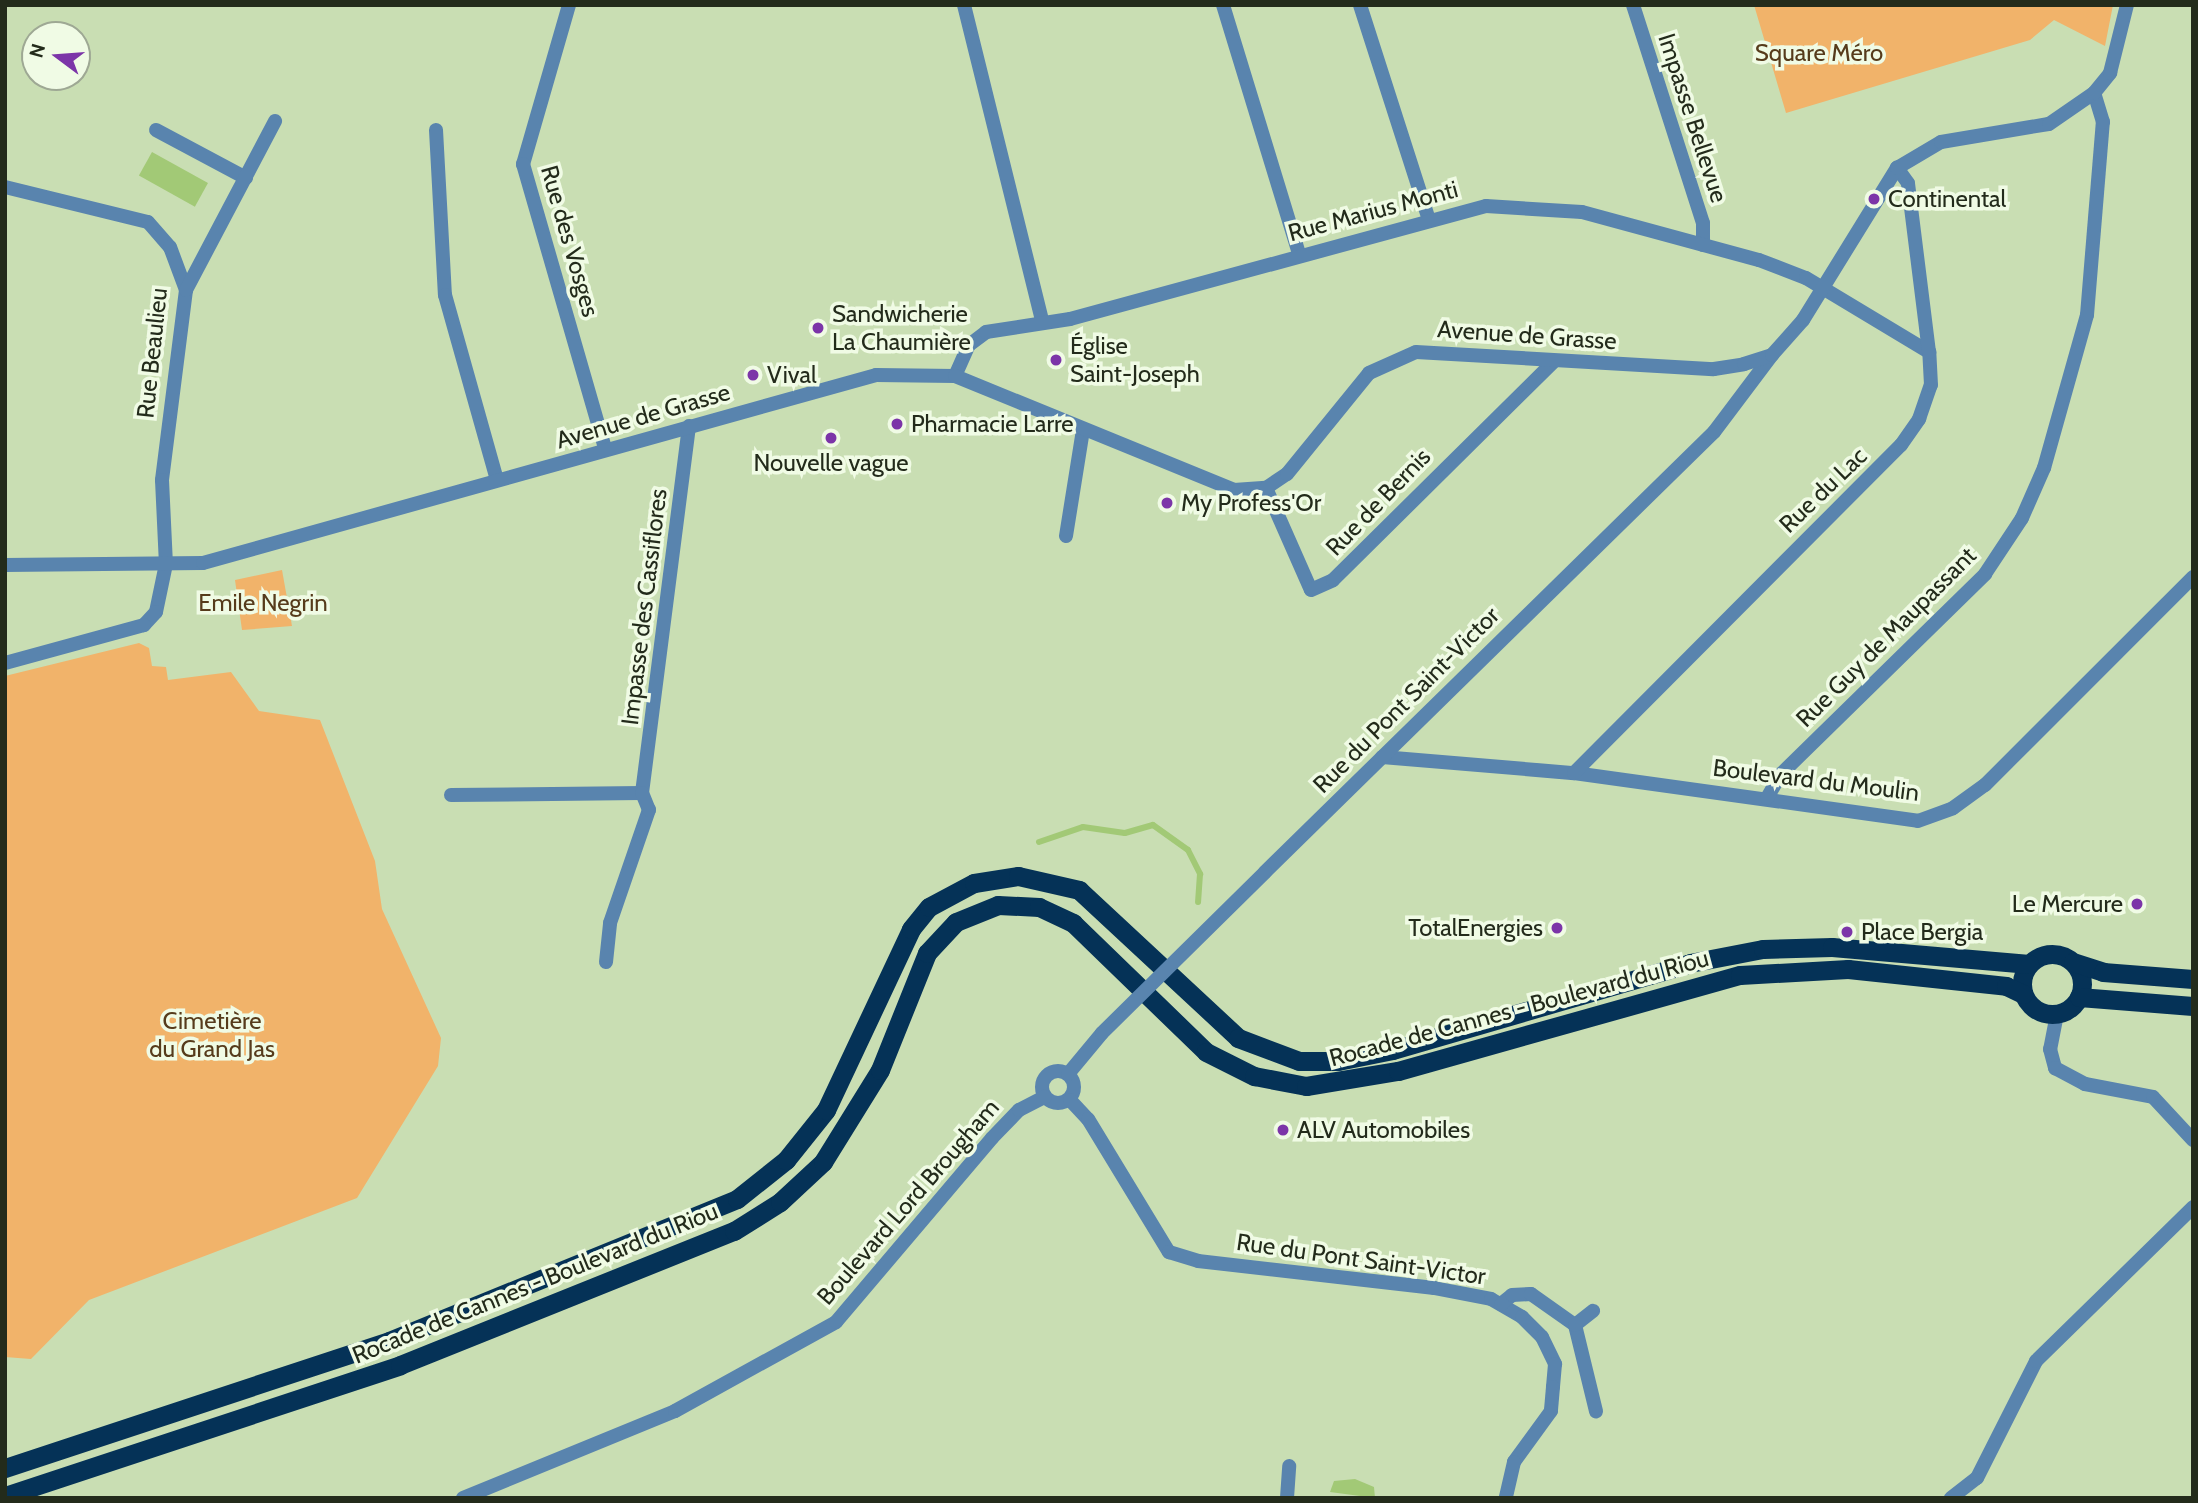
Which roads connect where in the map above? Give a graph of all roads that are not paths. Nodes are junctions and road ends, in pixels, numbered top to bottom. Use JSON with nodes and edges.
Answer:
{"nodes":[{"id":1,"x":569,"y":5,"type":"edge"},
{"id":2,"x":965,"y":5,"type":"edge"},
{"id":3,"x":1223,"y":5,"type":"edge"},
{"id":4,"x":1360,"y":5,"type":"edge"},
{"id":5,"x":1633,"y":5,"type":"edge"},
{"id":6,"x":2127,"y":5,"type":"edge"},
{"id":7,"x":2094,"y":93,"type":"junction"},
{"id":8,"x":275,"y":121,"type":"dead end"},
{"id":9,"x":436,"y":130,"type":"dead end"},
{"id":10,"x":156,"y":131,"type":"dead end"},
{"id":11,"x":1897,"y":168,"type":"junction"},
{"id":12,"x":246,"y":178,"type":"junction"},
{"id":13,"x":5,"y":187,"type":"edge"},
{"id":14,"x":1428,"y":217,"type":"junction"},
{"id":15,"x":1703,"y":245,"type":"junction"},
{"id":16,"x":1299,"y":253,"type":"junction"},
{"id":17,"x":186,"y":290,"type":"junction"},
{"id":18,"x":1823,"y":290,"type":"junction"},
{"id":19,"x":1042,"y":321,"type":"junction"},
{"id":20,"x":1929,"y":352,"type":"junction"},
{"id":21,"x":1772,"y":355,"type":"junction"},
{"id":22,"x":1554,"y":361,"type":"junction"},
{"id":23,"x":955,"y":376,"type":"junction"},
{"id":24,"x":690,"y":426,"type":"junction"},
{"id":25,"x":1083,"y":430,"type":"junction"},
{"id":26,"x":605,"y":449,"type":"junction"},
{"id":27,"x":498,"y":480,"type":"junction"},
{"id":28,"x":1266,"y":488,"type":"junction"},
{"id":29,"x":1066,"y":536,"type":"dead end"},
{"id":30,"x":166,"y":564,"type":"junction"},
{"id":31,"x":5,"y":565,"type":"edge"},
{"id":32,"x":2193,"y":576,"type":"edge"},
{"id":33,"x":5,"y":663,"type":"edge"},
{"id":34,"x":1382,"y":757,"type":"junction"},
{"id":35,"x":1574,"y":773,"type":"junction"},
{"id":36,"x":642,"y":793,"type":"junction"},
{"id":37,"x":451,"y":795,"type":"dead end"},
{"id":38,"x":1767,"y":798,"type":"junction"},
{"id":39,"x":606,"y":962,"type":"dead end"},
{"id":40,"x":2073,"y":962,"type":"junction"},
{"id":41,"x":2029,"y":964,"type":"junction"},
{"id":42,"x":2188,"y":975,"type":"edge"},
{"id":43,"x":2023,"y":994,"type":"junction"},
{"id":44,"x":2079,"y":997,"type":"junction"},
{"id":45,"x":2193,"y":1006,"type":"edge"},
{"id":46,"x":2057,"y":1014,"type":"junction"},
{"id":47,"x":1068,"y":1074,"type":"junction"},
{"id":48,"x":1045,"y":1097,"type":"junction"},
{"id":49,"x":1069,"y":1100,"type":"junction"},
{"id":50,"x":2193,"y":1140,"type":"edge"},
{"id":51,"x":2193,"y":1207,"type":"edge"},
{"id":52,"x":1501,"y":1304,"type":"junction"},
{"id":53,"x":1593,"y":1311,"type":"dead end"},
{"id":54,"x":1575,"y":1325,"type":"junction"},
{"id":55,"x":1596,"y":1411,"type":"dead end"},
{"id":56,"x":1289,"y":1466,"type":"dead end"},
{"id":57,"x":5,"y":1468,"type":"edge"},
{"id":58,"x":5,"y":1496,"type":"edge"},
{"id":59,"x":463,"y":1498,"type":"edge"},
{"id":60,"x":1287,"y":1498,"type":"edge"},
{"id":61,"x":1506,"y":1498,"type":"edge"},
{"id":62,"x":1951,"y":1498,"type":"edge"}],
"edges":[{"from":1,"to":26,"type":"street","name":"Rue des Vosges"},
{"from":2,"to":19,"type":"street"},
{"from":3,"to":16,"type":"street"},
{"from":4,"to":14,"type":"street"},
{"from":5,"to":15,"type":"street","name":"Impasse Bellevue"},
{"from":6,"to":7,"type":"street"},
{"from":7,"to":11,"type":"street"},
{"from":7,"to":38,"type":"street","name":"Rue Guy de Maupassant"},
{"from":8,"to":12,"type":"street"},
{"from":9,"to":27,"type":"street"},
{"from":10,"to":12,"type":"street"},
{"from":11,"to":18,"type":"street"},
{"from":11,"to":20,"type":"street","name":"Rue du Lac"},
{"from":12,"to":17,"type":"street"},
{"from":13,"to":17,"type":"street","name":"Rue Beaulieu"},
{"from":14,"to":15,"type":"street","name":"Rue Marius Monti"},
{"from":14,"to":16,"type":"street","name":"Rue Marius Monti"},
{"from":15,"to":18,"type":"street","name":"Rue Marius Monti"},
{"from":16,"to":19,"type":"street","name":"Rue Marius Monti"},
{"from":17,"to":30,"type":"street","name":"Rue Beaulieu"},
{"from":18,"to":20,"type":"street","name":"Rue Marius Monti"},
{"from":18,"to":21,"type":"street"},
{"from":19,"to":23,"type":"street","name":"Rue Marius Monti"},
{"from":20,"to":35,"type":"street","name":"Rue du Lac"},
{"from":21,"to":22,"type":"street","name":"Avenue de Grasse"},
{"from":21,"to":34,"type":"street","name":"Rue du Pont Saint-Victor"},
{"from":22,"to":28,"type":"street","name":"Avenue de Grasse"},
{"from":22,"to":28,"type":"street","name":"Rue de Bernis"},
{"from":23,"to":24,"type":"street","name":"Avenue de Grasse"},
{"from":23,"to":25,"type":"street","name":"Avenue de Grasse"},
{"from":24,"to":26,"type":"street","name":"Avenue de Grasse"},
{"from":24,"to":36,"type":"street","name":"Impasse des Cassiflores"},
{"from":25,"to":28,"type":"street","name":"Avenue de Grasse"},
{"from":25,"to":29,"type":"street"},
{"from":26,"to":27,"type":"street","name":"Avenue de Grasse"},
{"from":27,"to":30,"type":"street","name":"Avenue de Grasse"},
{"from":30,"to":31,"type":"street","name":"Avenue de Grasse"},
{"from":30,"to":33,"type":"street","name":"Rue Beaulieu"},
{"from":32,"to":38,"type":"street","name":"Boulevard du Moulin"},
{"from":34,"to":35,"type":"street","name":"Boulevard du Moulin"},
{"from":34,"to":47,"type":"street","name":"Rue du Pont Saint-Victor","bridge":true},
{"from":35,"to":38,"type":"street","name":"Boulevard du Moulin"},
{"from":36,"to":37,"type":"street"},
{"from":36,"to":39,"type":"street","name":"Impasse des Cassiflores"},
{"from":40,"to":41,"type":"highway"},
{"from":40,"to":42,"type":"highway"},
{"from":40,"to":44,"type":"highway"},
{"from":41,"to":43,"type":"highway"},
{"from":41,"to":57,"type":"highway","name":"Rocade de Cannes - Boulevard du Riou"},
{"from":43,"to":46,"type":"highway"},
{"from":43,"to":58,"type":"highway","name":"Rocade de Cannes - Boulevard du Riou"},
{"from":44,"to":45,"type":"highway"},
{"from":44,"to":46,"type":"highway"},
{"from":46,"to":50,"type":"street"},
{"from":47,"to":48,"type":"street"},
{"from":47,"to":49,"type":"street"},
{"from":48,"to":49,"type":"street"},
{"from":48,"to":59,"type":"street","name":"Boulevard Lord Brougham"},
{"from":49,"to":52,"type":"street","name":"Rue du Pont Saint-Victor"},
{"from":51,"to":62,"type":"street"},
{"from":52,"to":54,"type":"street"},
{"from":52,"to":61,"type":"street","name":"Rue du Pont Saint-Victor"},
{"from":53,"to":54,"type":"street"},
{"from":54,"to":55,"type":"street"},
{"from":56,"to":60,"type":"street"}]}
